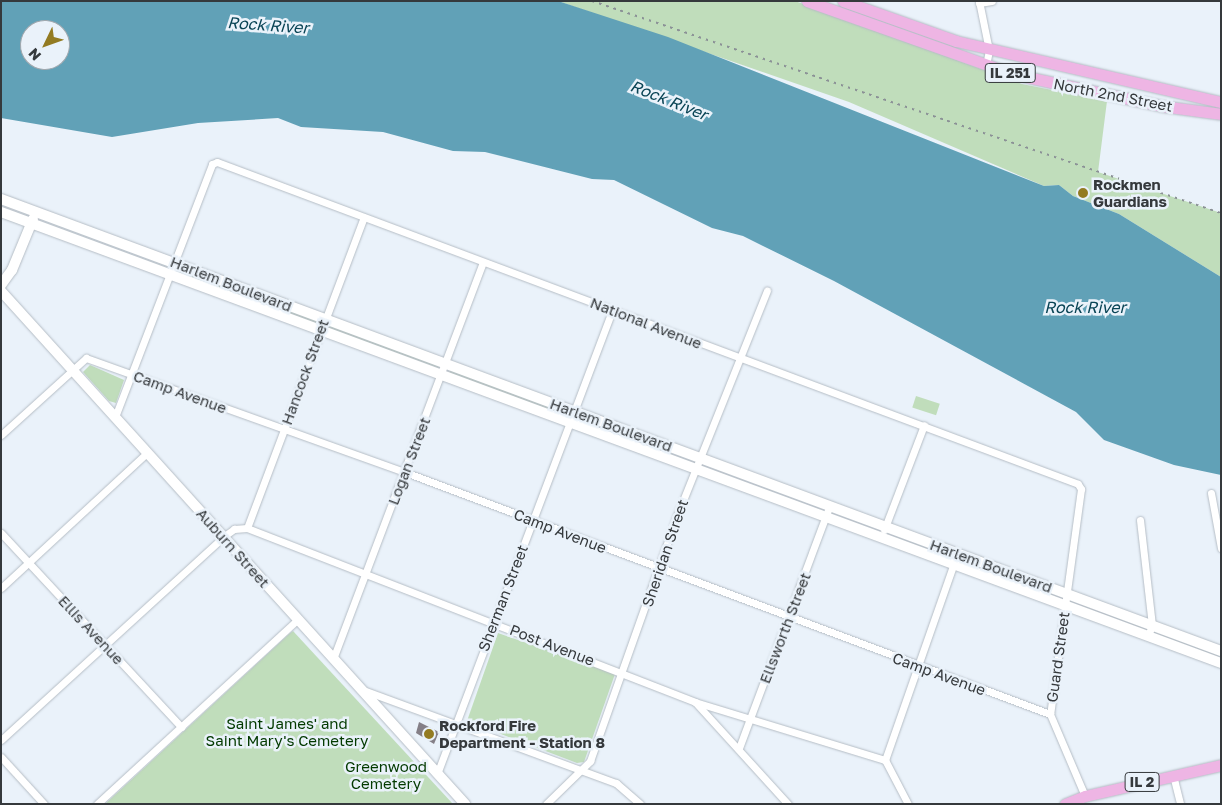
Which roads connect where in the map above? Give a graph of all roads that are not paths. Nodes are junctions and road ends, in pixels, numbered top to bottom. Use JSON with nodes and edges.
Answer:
{"nodes":[{"id":1,"x":807,"y":1,"type":"edge"},
{"id":2,"x":843,"y":1,"type":"edge"},
{"id":3,"x":992,"y":1,"type":"edge"},
{"id":4,"x":979,"y":2,"type":"edge"},
{"id":5,"x":989,"y":50,"type":"junction"},
{"id":6,"x":986,"y":65,"type":"junction"},
{"id":7,"x":1221,"y":102,"type":"edge"},
{"id":8,"x":1221,"y":114,"type":"edge"},
{"id":9,"x":1,"y":198,"type":"edge"},
{"id":10,"x":36,"y":211,"type":"junction"},
{"id":11,"x":1,"y":212,"type":"edge"},
{"id":12,"x":364,"y":217,"type":"junction"},
{"id":13,"x":31,"y":224,"type":"junction"},
{"id":14,"x":174,"y":262,"type":"junction"},
{"id":15,"x":484,"y":262,"type":"junction"},
{"id":16,"x":170,"y":275,"type":"junction"},
{"id":17,"x":1,"y":285,"type":"edge"},
{"id":18,"x":767,"y":290,"type":"dead end"},
{"id":19,"x":1,"y":292,"type":"edge"},
{"id":20,"x":612,"y":310,"type":"junction"},
{"id":21,"x":324,"y":320,"type":"junction"},
{"id":22,"x":320,"y":331,"type":"junction"},
{"id":23,"x":740,"y":358,"type":"junction"},
{"id":24,"x":446,"y":364,"type":"junction"},
{"id":25,"x":72,"y":370,"type":"junction"},
{"id":26,"x":131,"y":374,"type":"junction"},
{"id":27,"x":441,"y":376,"type":"junction"},
{"id":28,"x":573,"y":410,"type":"junction"},
{"id":29,"x":115,"y":417,"type":"junction"},
{"id":30,"x":568,"y":422,"type":"junction"},
{"id":31,"x":924,"y":425,"type":"junction"},
{"id":32,"x":284,"y":430,"type":"junction"},
{"id":33,"x":1,"y":435,"type":"edge"},
{"id":34,"x":147,"y":453,"type":"junction"},
{"id":35,"x":701,"y":458,"type":"junction"},
{"id":36,"x":696,"y":471,"type":"junction"},
{"id":37,"x":405,"y":472,"type":"junction"},
{"id":38,"x":1078,"y":484,"type":"joint"},
{"id":39,"x":1211,"y":493,"type":"dead end"},
{"id":40,"x":829,"y":507,"type":"junction"},
{"id":41,"x":825,"y":519,"type":"junction"},
{"id":42,"x":1140,"y":520,"type":"dead end"},
{"id":43,"x":533,"y":521,"type":"junction"},
{"id":44,"x":885,"y":527,"type":"junction"},
{"id":45,"x":247,"y":528,"type":"junction"},
{"id":46,"x":1,"y":533,"type":"edge"},
{"id":47,"x":223,"y":537,"type":"junction"},
{"id":48,"x":880,"y":540,"type":"junction"},
{"id":49,"x":1221,"y":548,"type":"edge"},
{"id":50,"x":957,"y":554,"type":"junction"},
{"id":51,"x":29,"y":563,"type":"junction"},
{"id":52,"x":952,"y":566,"type":"junction"},
{"id":53,"x":660,"y":570,"type":"junction"},
{"id":54,"x":367,"y":572,"type":"junction"},
{"id":55,"x":1,"y":588,"type":"edge"},
{"id":56,"x":1067,"y":594,"type":"junction"},
{"id":57,"x":1065,"y":606,"type":"junction"},
{"id":58,"x":788,"y":618,"type":"junction"},
{"id":59,"x":298,"y":620,"type":"junction"},
{"id":60,"x":494,"y":623,"type":"junction"},
{"id":61,"x":1150,"y":631,"type":"junction"},
{"id":62,"x":105,"y":646,"type":"junction"},
{"id":63,"x":1221,"y":652,"type":"edge"},
{"id":64,"x":333,"y":659,"type":"junction"},
{"id":65,"x":1221,"y":663,"type":"edge"},
{"id":66,"x":916,"y":667,"type":"junction"},
{"id":67,"x":620,"y":671,"type":"junction"},
{"id":68,"x":360,"y":689,"type":"junction"},
{"id":69,"x":695,"y":702,"type":"junction"},
{"id":70,"x":1050,"y":714,"type":"junction"},
{"id":71,"x":752,"y":718,"type":"junction"},
{"id":72,"x":457,"y":725,"type":"junction"},
{"id":73,"x":181,"y":727,"type":"junction"},
{"id":74,"x":1,"y":740,"type":"edge"},
{"id":75,"x":739,"y":748,"type":"junction"},
{"id":76,"x":1,"y":757,"type":"edge"},
{"id":77,"x":885,"y":760,"type":"junction"},
{"id":78,"x":1221,"y":765,"type":"edge"},
{"id":79,"x":584,"y":770,"type":"junction"},
{"id":80,"x":437,"y":774,"type":"junction"},
{"id":81,"x":1173,"y":775,"type":"junction"},
{"id":82,"x":1085,"y":796,"type":"junction"},
{"id":83,"x":44,"y":804,"type":"edge"},
{"id":84,"x":97,"y":804,"type":"edge"},
{"id":85,"x":464,"y":804,"type":"edge"},
{"id":86,"x":546,"y":804,"type":"edge"},
{"id":87,"x":640,"y":804,"type":"edge"},
{"id":88,"x":788,"y":804,"type":"edge"},
{"id":89,"x":908,"y":804,"type":"edge"},
{"id":90,"x":1065,"y":804,"type":"edge"},
{"id":91,"x":1180,"y":804,"type":"edge"}],
"edges":[{"from":1,"to":6,"type":"main road","name":"North 2nd Street","number":"IL 251"},
{"from":2,"to":5,"type":"main road","name":"North 2nd Street","number":"IL 251"},
{"from":3,"to":4,"type":"street"},
{"from":4,"to":5,"type":"street"},
{"from":5,"to":6,"type":"street"},
{"from":5,"to":7,"type":"main road","name":"North 2nd Street","number":"IL 251"},
{"from":6,"to":8,"type":"main road","name":"North 2nd Street","number":"IL 251"},
{"from":9,"to":10,"type":"street","name":"Harlem Boulevard"},
{"from":10,"to":13,"type":"street"},
{"from":10,"to":14,"type":"street","name":"Harlem Boulevard"},
{"from":11,"to":13,"type":"street","name":"Harlem Boulevard"},
{"from":12,"to":14,"type":"street","name":"National Avenue"},
{"from":12,"to":15,"type":"street","name":"National Avenue"},
{"from":12,"to":21,"type":"street","name":"Hancock Street"},
{"from":13,"to":16,"type":"street","name":"Harlem Boulevard"},
{"from":13,"to":17,"type":"street"},
{"from":14,"to":16,"type":"street"},
{"from":14,"to":21,"type":"street","name":"Harlem Boulevard"},
{"from":15,"to":20,"type":"street","name":"National Avenue"},
{"from":15,"to":24,"type":"street","name":"Logan Street"},
{"from":16,"to":22,"type":"street","name":"Harlem Boulevard"},
{"from":16,"to":26,"type":"street"},
{"from":18,"to":23,"type":"street","name":"Sheridan Street"},
{"from":19,"to":25,"type":"street","name":"Auburn Street"},
{"from":20,"to":23,"type":"street","name":"National Avenue"},
{"from":20,"to":28,"type":"street","name":"Sherman Street"},
{"from":21,"to":22,"type":"street","name":"Hancock Street"},
{"from":21,"to":24,"type":"street","name":"Harlem Boulevard"},
{"from":22,"to":27,"type":"street","name":"Harlem Boulevard"},
{"from":22,"to":32,"type":"street","name":"Hancock Street"},
{"from":23,"to":31,"type":"street","name":"National Avenue"},
{"from":23,"to":35,"type":"street","name":"Sheridan Street"},
{"from":24,"to":27,"type":"street","name":"Logan Street"},
{"from":24,"to":28,"type":"street","name":"Harlem Boulevard"},
{"from":25,"to":26,"type":"street","name":"Camp Avenue"},
{"from":25,"to":29,"type":"street","name":"Auburn Street"},
{"from":25,"to":33,"type":"street"},
{"from":26,"to":29,"type":"street"},
{"from":26,"to":32,"type":"street","name":"Camp Avenue"},
{"from":27,"to":30,"type":"street","name":"Harlem Boulevard"},
{"from":27,"to":37,"type":"street","name":"Logan Street"},
{"from":28,"to":30,"type":"street","name":"Sherman Street"},
{"from":28,"to":35,"type":"street","name":"Harlem Boulevard"},
{"from":29,"to":34,"type":"street","name":"Auburn Street"},
{"from":30,"to":36,"type":"street","name":"Harlem Boulevard"},
{"from":30,"to":43,"type":"street","name":"Sherman Street"},
{"from":31,"to":38,"type":"street","name":"National Avenue"},
{"from":31,"to":44,"type":"street"},
{"from":32,"to":37,"type":"street","name":"Camp Avenue"},
{"from":32,"to":45,"type":"street","name":"Hancock Street"},
{"from":34,"to":47,"type":"street","name":"Auburn Street"},
{"from":34,"to":51,"type":"street"},
{"from":35,"to":36,"type":"street","name":"Sheridan Street"},
{"from":35,"to":40,"type":"street","name":"Harlem Boulevard"},
{"from":36,"to":41,"type":"street","name":"Harlem Boulevard"},
{"from":36,"to":53,"type":"street","name":"Sheridan Street"},
{"from":37,"to":43,"type":"street","name":"Camp Avenue"},
{"from":37,"to":54,"type":"street","name":"Logan Street"},
{"from":38,"to":56,"type":"street","name":"Guard Street"},
{"from":39,"to":49,"type":"street"},
{"from":40,"to":41,"type":"street","name":"Ellsworth Street"},
{"from":40,"to":44,"type":"street","name":"Harlem Boulevard"},
{"from":41,"to":48,"type":"street","name":"Harlem Boulevard"},
{"from":41,"to":58,"type":"street","name":"Ellsworth Street"},
{"from":42,"to":61,"type":"street"},
{"from":43,"to":53,"type":"street","name":"Camp Avenue"},
{"from":43,"to":60,"type":"street","name":"Sherman Street"},
{"from":44,"to":48,"type":"street"},
{"from":44,"to":50,"type":"street","name":"Harlem Boulevard"},
{"from":45,"to":47,"type":"street"},
{"from":45,"to":54,"type":"street","name":"Post Avenue"},
{"from":46,"to":51,"type":"street","name":"Ellis Avenue"},
{"from":47,"to":59,"type":"street","name":"Auburn Street"},
{"from":47,"to":62,"type":"street"},
{"from":48,"to":52,"type":"street","name":"Harlem Boulevard"},
{"from":50,"to":52,"type":"street"},
{"from":50,"to":56,"type":"street","name":"Harlem Boulevard"},
{"from":51,"to":55,"type":"street"},
{"from":51,"to":62,"type":"street","name":"Ellis Avenue"},
{"from":52,"to":57,"type":"street","name":"Harlem Boulevard"},
{"from":52,"to":66,"type":"street"},
{"from":53,"to":58,"type":"street","name":"Camp Avenue"},
{"from":53,"to":67,"type":"street","name":"Sheridan Street"},
{"from":54,"to":60,"type":"street","name":"Post Avenue"},
{"from":54,"to":64,"type":"street","name":"Logan Street"},
{"from":56,"to":57,"type":"street","name":"Guard Street"},
{"from":56,"to":61,"type":"street","name":"Harlem Boulevard"},
{"from":57,"to":61,"type":"street","name":"Harlem Boulevard"},
{"from":57,"to":70,"type":"street","name":"Guard Street"},
{"from":58,"to":66,"type":"street","name":"Camp Avenue"},
{"from":58,"to":71,"type":"street","name":"Ellsworth Street"},
{"from":59,"to":64,"type":"street","name":"Auburn Street"},
{"from":59,"to":73,"type":"street"},
{"from":60,"to":67,"type":"street","name":"Post Avenue"},
{"from":60,"to":72,"type":"street","name":"Sherman Street"},
{"from":61,"to":63,"type":"street","name":"Harlem Boulevard"},
{"from":61,"to":65,"type":"street","name":"Harlem Boulevard"},
{"from":62,"to":73,"type":"street","name":"Ellis Avenue"},
{"from":62,"to":74,"type":"street"},
{"from":64,"to":68,"type":"street","name":"Auburn Street"},
{"from":66,"to":70,"type":"street","name":"Camp Avenue"},
{"from":66,"to":77,"type":"street"},
{"from":67,"to":69,"type":"street","name":"Post Avenue"},
{"from":67,"to":79,"type":"street","name":"Sheridan Street"},
{"from":68,"to":72,"type":"street"},
{"from":68,"to":80,"type":"street","name":"Auburn Street"},
{"from":69,"to":71,"type":"street","name":"Post Avenue"},
{"from":69,"to":75,"type":"street"},
{"from":70,"to":82,"type":"street","name":"Guard Street"},
{"from":71,"to":75,"type":"street","name":"Ellsworth Street"},
{"from":71,"to":77,"type":"street","name":"Post Avenue"},
{"from":72,"to":79,"type":"street"},
{"from":72,"to":80,"type":"street","name":"Sherman Street"},
{"from":73,"to":84,"type":"street"},
{"from":75,"to":88,"type":"street"},
{"from":76,"to":83,"type":"street"},
{"from":77,"to":89,"type":"street"},
{"from":78,"to":81,"type":"main road","number":"IL 2"},
{"from":79,"to":86,"type":"street","name":"Sheridan Street"},
{"from":79,"to":87,"type":"street"},
{"from":80,"to":85,"type":"street","name":"Auburn Street"},
{"from":81,"to":82,"type":"main road","number":"IL 2"},
{"from":81,"to":91,"type":"street"},
{"from":82,"to":90,"type":"main road","number":"IL 2"}]}
